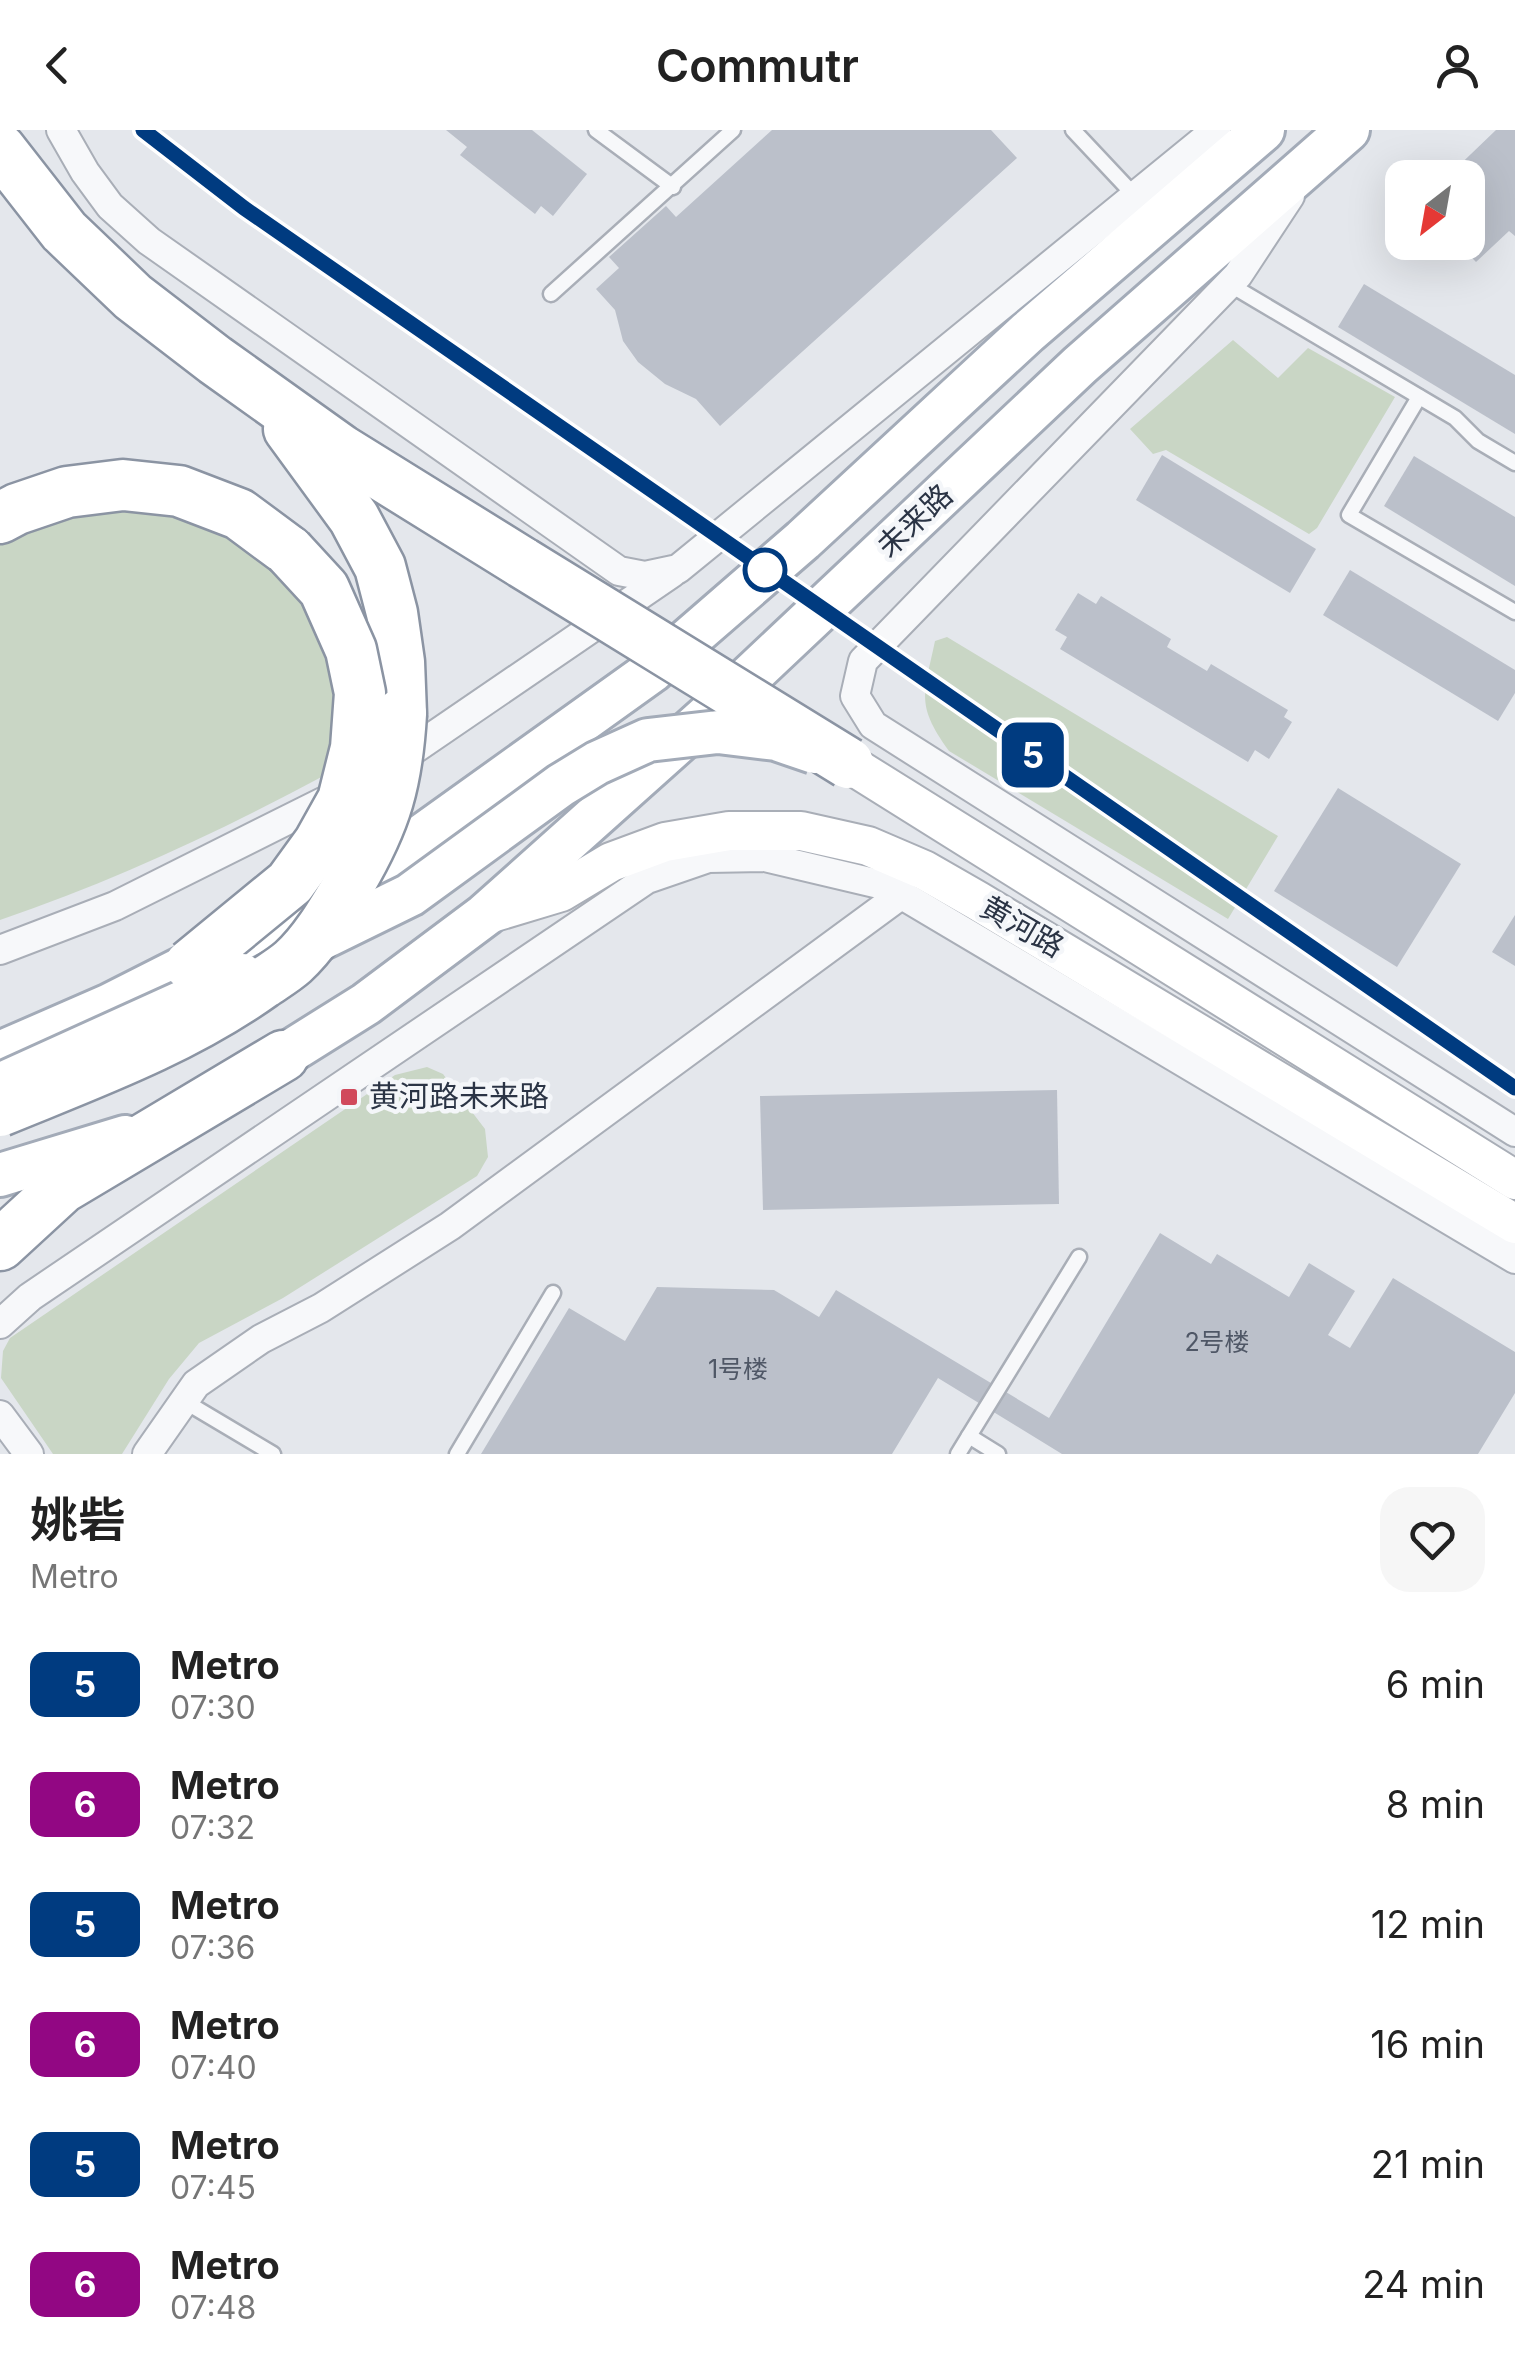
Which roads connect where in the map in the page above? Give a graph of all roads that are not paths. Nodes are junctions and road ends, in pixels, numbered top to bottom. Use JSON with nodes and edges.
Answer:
{"nodes":[{"id":1,"x":60,"y":130,"type":"edge"},
{"id":2,"x":596,"y":130,"type":"edge"},
{"id":3,"x":734,"y":130,"type":"edge"},
{"id":4,"x":1073,"y":130,"type":"edge"},
{"id":5,"x":1216,"y":130,"type":"edge"},
{"id":6,"x":1264,"y":130,"type":"edge"},
{"id":7,"x":1348,"y":130,"type":"edge"},
{"id":8,"x":0,"y":149,"type":"edge"},
{"id":9,"x":1314,"y":160,"type":"junction"},
{"id":10,"x":673,"y":186,"type":"junction"},
{"id":11,"x":1135,"y":196,"type":"junction"},
{"id":12,"x":1230,"y":284,"type":"junction"},
{"id":13,"x":551,"y":294,"type":"dead end"},
{"id":14,"x":242,"y":379,"type":"junction"},
{"id":15,"x":1419,"y":396,"type":"junction"},
{"id":16,"x":1515,"y":463,"type":"edge"},
{"id":17,"x":0,"y":518,"type":"edge"},
{"id":18,"x":678,"y":569,"type":"junction"},
{"id":19,"x":1515,"y":612,"type":"edge"},
{"id":20,"x":848,"y":763,"type":"junction"},
{"id":21,"x":902,"y":894,"type":"junction"},
{"id":22,"x":485,"y":914,"type":"junction"},
{"id":23,"x":0,"y":950,"type":"edge"},
{"id":24,"x":190,"y":965,"type":"junction"},
{"id":25,"x":0,"y":1053,"type":"edge"},
{"id":26,"x":284,"y":1056,"type":"junction"},
{"id":27,"x":0,"y":1084,"type":"edge"},
{"id":28,"x":0,"y":1111,"type":"edge"},
{"id":29,"x":1515,"y":1132,"type":"edge"},
{"id":30,"x":0,"y":1174,"type":"edge"},
{"id":31,"x":1515,"y":1180,"type":"edge"},
{"id":32,"x":1515,"y":1224,"type":"edge"},
{"id":33,"x":0,"y":1244,"type":"edge"},
{"id":34,"x":1079,"y":1257,"type":"dead end"},
{"id":35,"x":1515,"y":1260,"type":"edge"},
{"id":36,"x":554,"y":1294,"type":"dead end"},
{"id":37,"x":0,"y":1324,"type":"edge"},
{"id":38,"x":184,"y":1401,"type":"junction"},
{"id":39,"x":0,"y":1415,"type":"edge"},
{"id":40,"x":969,"y":1436,"type":"junction"},
{"id":41,"x":29,"y":1454,"type":"edge"},
{"id":42,"x":148,"y":1454,"type":"edge"},
{"id":43,"x":273,"y":1454,"type":"edge"},
{"id":44,"x":457,"y":1454,"type":"edge"},
{"id":45,"x":958,"y":1454,"type":"edge"},
{"id":46,"x":998,"y":1454,"type":"edge"}],
"edges":[{"from":1,"to":18,"type":"street"},
{"from":2,"to":10,"type":"lane"},
{"from":3,"to":10,"type":"lane"},
{"from":4,"to":11,"type":"lane"},
{"from":5,"to":11,"type":"street"},
{"from":6,"to":24,"type":"main road","name":"未来路","bridge":true},
{"from":7,"to":9,"type":"main road","name":"未来路"},
{"from":8,"to":14,"type":"highway"},
{"from":9,"to":12,"type":"street"},
{"from":9,"to":22,"type":"main road","name":"未来路"},
{"from":10,"to":13,"type":"lane"},
{"from":11,"to":18,"type":"street"},
{"from":12,"to":15,"type":"lane"},
{"from":12,"to":29,"type":"street"},
{"from":14,"to":20,"type":"highway","bridge":true},
{"from":14,"to":28,"type":"highway","bridge":true},
{"from":15,"to":16,"type":"lane"},
{"from":15,"to":19,"type":"lane"},
{"from":17,"to":24,"type":"highway","bridge":true},
{"from":18,"to":23,"type":"street"},
{"from":20,"to":27,"type":"main road","bridge":true},
{"from":20,"to":31,"type":"main road","name":"黄河路"},
{"from":21,"to":35,"type":"street"},
{"from":21,"to":37,"type":"street"},
{"from":21,"to":38,"type":"street"},
{"from":22,"to":26,"type":"main road","name":"未来路"},
{"from":22,"to":32,"type":"main road","name":"黄河路"},
{"from":24,"to":25,"type":"main road","name":"未来路"},
{"from":26,"to":30,"type":"main road","name":"未来路"},
{"from":26,"to":33,"type":"highway"},
{"from":34,"to":40,"type":"lane"},
{"from":36,"to":44,"type":"lane"},
{"from":38,"to":42,"type":"street"},
{"from":38,"to":43,"type":"lane"},
{"from":39,"to":41,"type":"street"},
{"from":40,"to":45,"type":"lane"},
{"from":40,"to":46,"type":"lane"}]}
